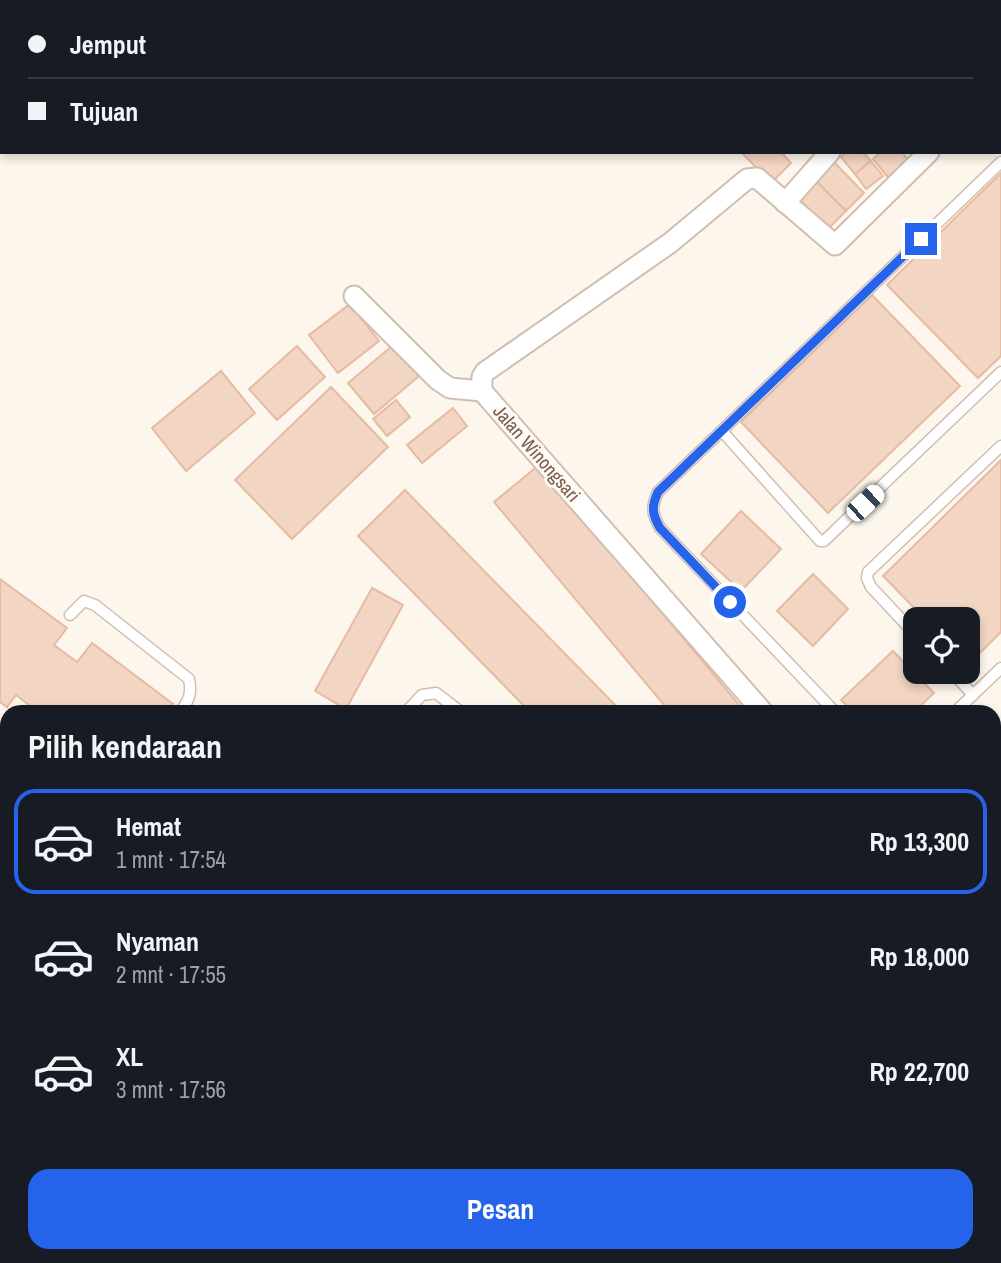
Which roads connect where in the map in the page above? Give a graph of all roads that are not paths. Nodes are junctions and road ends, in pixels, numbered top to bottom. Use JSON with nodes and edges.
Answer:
{"nodes":[{"id":1,"x":828,"y":154,"type":"edge"},
{"id":2,"x":927,"y":154,"type":"edge"},
{"id":3,"x":1001,"y":162,"type":"edge"},
{"id":4,"x":785,"y":203,"type":"junction"},
{"id":5,"x":354,"y":296,"type":"dead end"},
{"id":6,"x":1001,"y":372,"type":"edge"},
{"id":7,"x":482,"y":391,"type":"junction"},
{"id":8,"x":722,"y":431,"type":"junction"},
{"id":9,"x":1001,"y":446,"type":"edge"},
{"id":10,"x":70,"y":615,"type":"dead end"},
{"id":11,"x":903,"y":621,"type":"edge"},
{"id":12,"x":1001,"y":668,"type":"edge"},
{"id":13,"x":963,"y":684,"type":"edge"},
{"id":14,"x":973,"y":695,"type":"junction"},
{"id":15,"x":186,"y":705,"type":"edge"},
{"id":16,"x":413,"y":705,"type":"edge"},
{"id":17,"x":452,"y":705,"type":"edge"},
{"id":18,"x":757,"y":705,"type":"edge"},
{"id":19,"x":828,"y":705,"type":"edge"},
{"id":20,"x":962,"y":705,"type":"edge"}],
"edges":[{"from":1,"to":4,"type":"street"},
{"from":2,"to":4,"type":"street"},
{"from":3,"to":8,"type":"lane"},
{"from":4,"to":7,"type":"street","name":"Jalan Winongsari"},
{"from":5,"to":7,"type":"street"},
{"from":6,"to":8,"type":"lane"},
{"from":7,"to":18,"type":"street","name":"Jalan Winongsari"},
{"from":8,"to":19,"type":"lane"},
{"from":9,"to":11,"type":"lane"},
{"from":10,"to":15,"type":"lane"},
{"from":12,"to":14,"type":"lane"},
{"from":13,"to":14,"type":"lane"},
{"from":14,"to":20,"type":"lane"},
{"from":16,"to":17,"type":"lane"}]}
